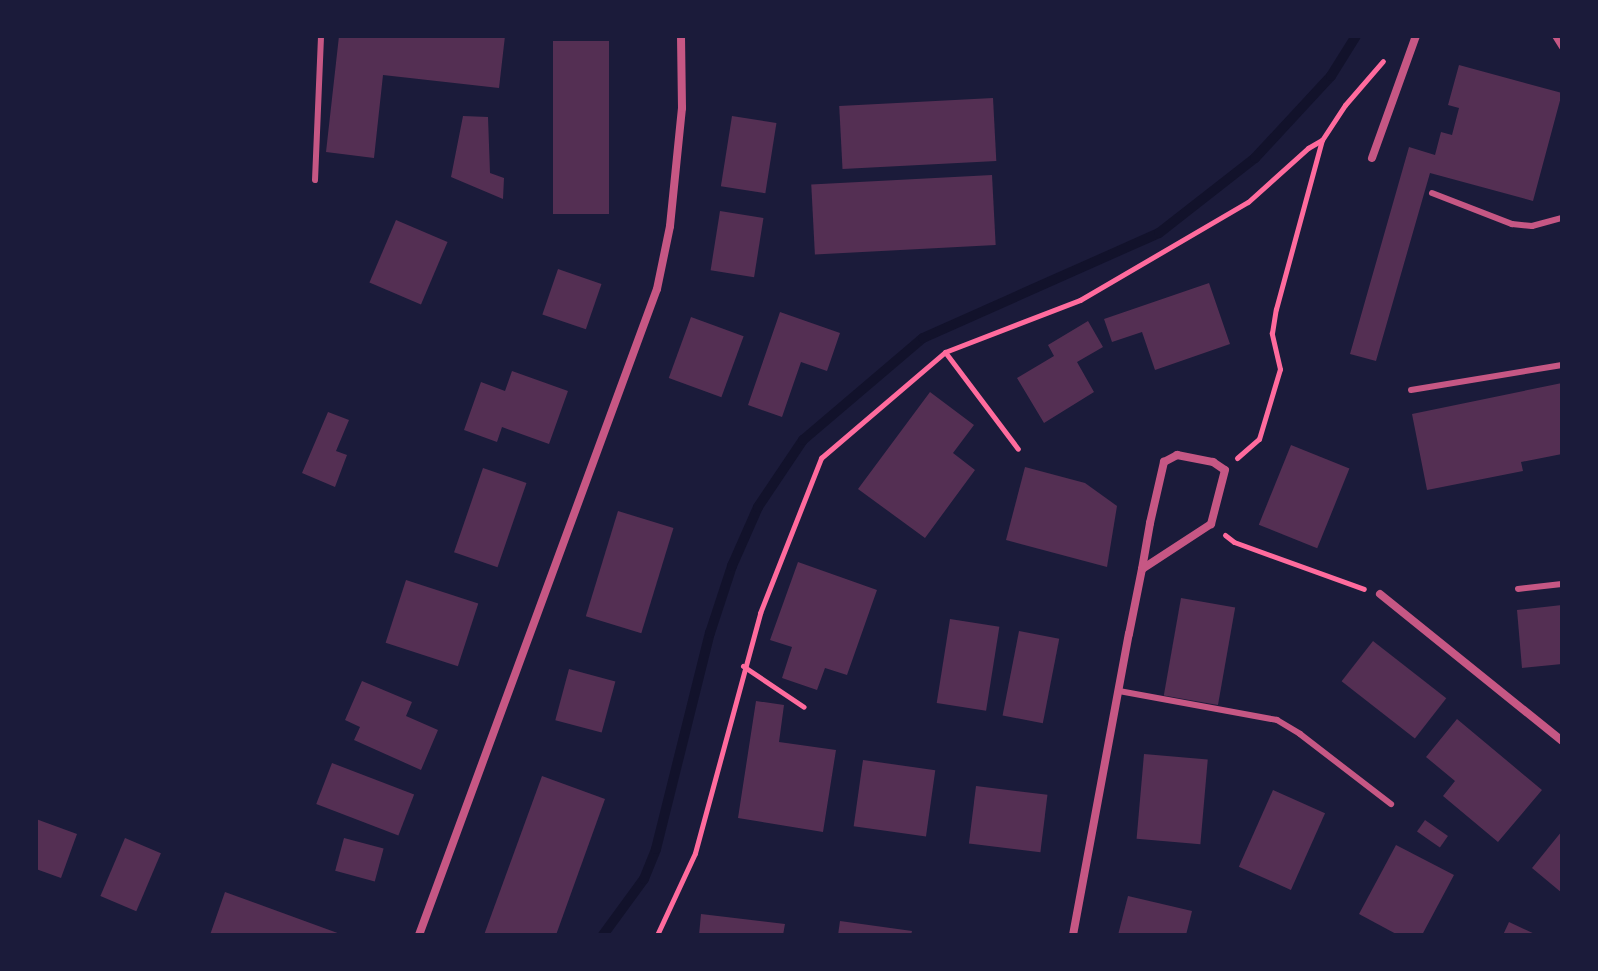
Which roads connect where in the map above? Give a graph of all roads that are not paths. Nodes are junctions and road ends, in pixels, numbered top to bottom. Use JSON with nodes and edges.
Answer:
{"nodes":[{"id":1,"x":321,"y":36,"type":"edge"},
{"id":2,"x":681,"y":36,"type":"edge"},
{"id":3,"x":1416,"y":36,"type":"edge"},
{"id":4,"x":1555,"y":36,"type":"edge"},
{"id":5,"x":1562,"y":47,"type":"edge"},
{"id":6,"x":1372,"y":158,"type":"dead end"},
{"id":7,"x":315,"y":180,"type":"dead end"},
{"id":8,"x":1432,"y":193,"type":"dead end"},
{"id":9,"x":1562,"y":218,"type":"edge"},
{"id":10,"x":1562,"y":365,"type":"edge"},
{"id":11,"x":1411,"y":390,"type":"dead end"},
{"id":12,"x":1142,"y":569,"type":"junction"},
{"id":13,"x":1562,"y":584,"type":"edge"},
{"id":14,"x":1518,"y":589,"type":"dead end"},
{"id":15,"x":1380,"y":594,"type":"road end"},
{"id":16,"x":1119,"y":691,"type":"junction"},
{"id":17,"x":1562,"y":741,"type":"edge"},
{"id":18,"x":1391,"y":804,"type":"dead end"},
{"id":19,"x":419,"y":935,"type":"edge"},
{"id":20,"x":1073,"y":935,"type":"edge"}],
"edges":[{"from":1,"to":7,"type":"lane"},
{"from":2,"to":19,"type":"street"},
{"from":3,"to":6,"type":"street"},
{"from":4,"to":5,"type":"lane"},
{"from":8,"to":9,"type":"lane"},
{"from":10,"to":11,"type":"lane"},
{"from":12,"to":12,"type":"street"},
{"from":12,"to":16,"type":"street"},
{"from":13,"to":14,"type":"lane"},
{"from":15,"to":17,"type":"street"},
{"from":16,"to":18,"type":"lane"},
{"from":16,"to":20,"type":"street"}]}
